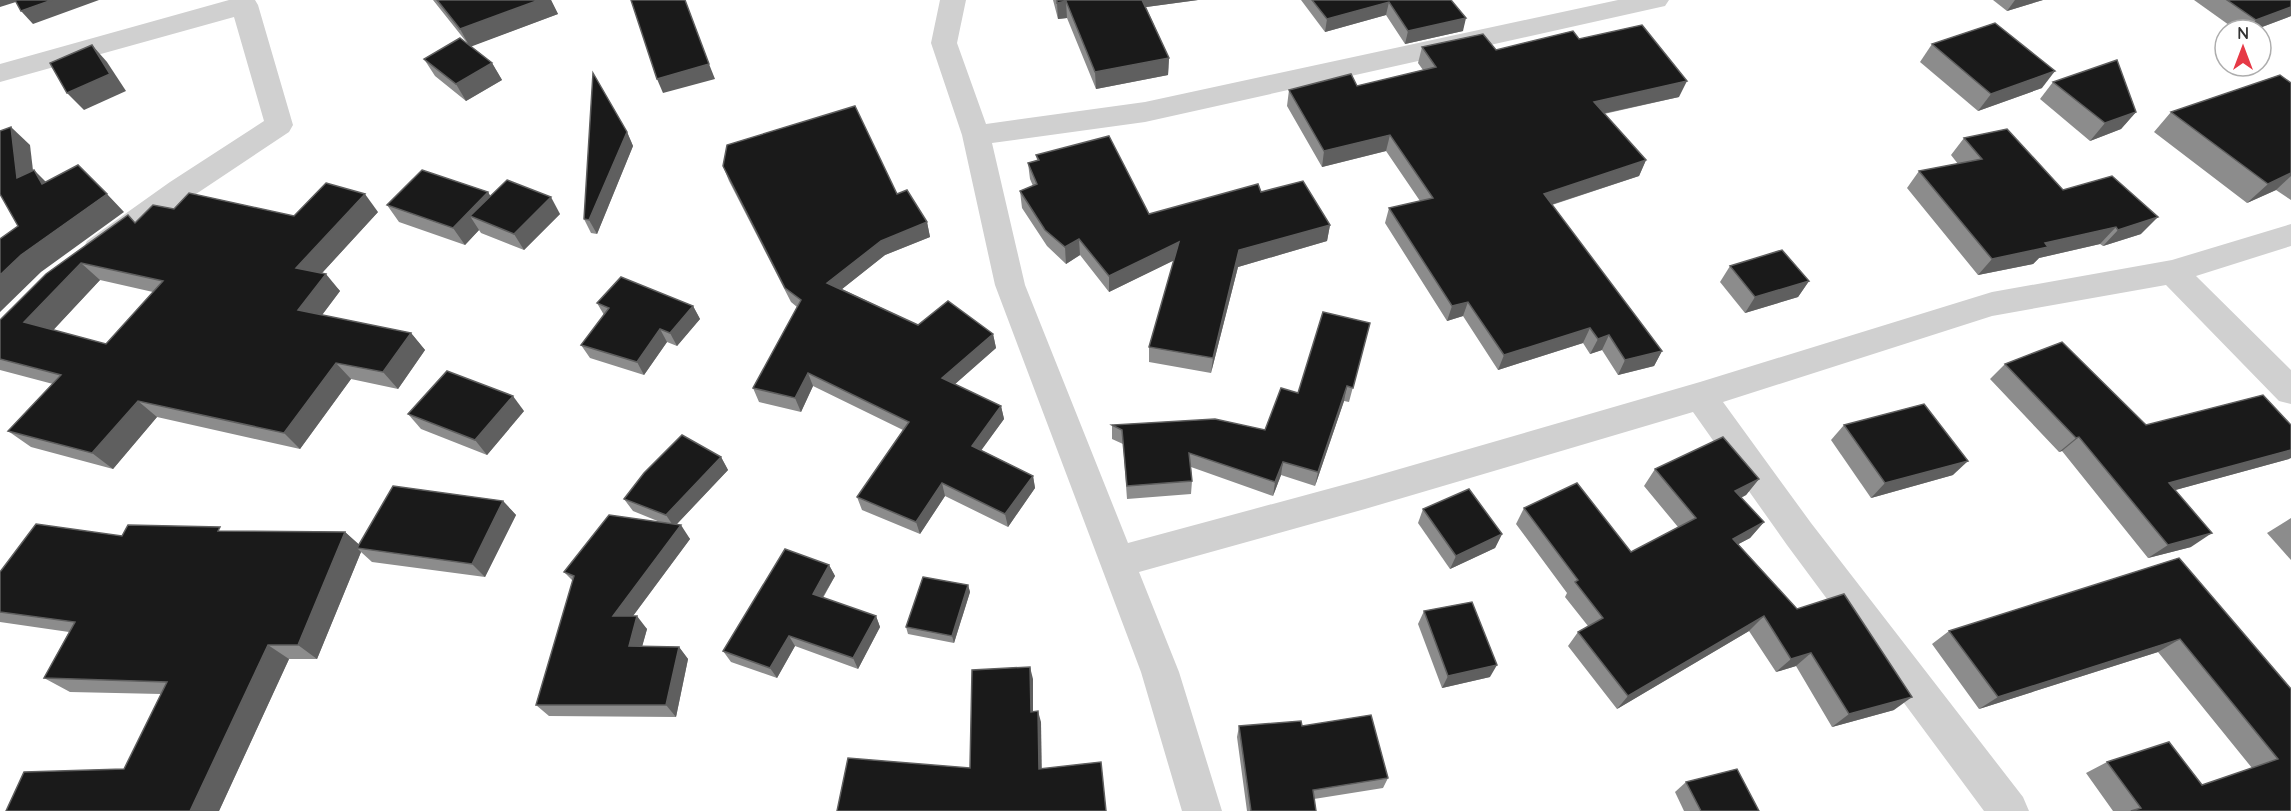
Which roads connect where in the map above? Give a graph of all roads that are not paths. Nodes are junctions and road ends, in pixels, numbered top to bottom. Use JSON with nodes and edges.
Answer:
{"nodes":[{"id":1,"x":953,"y":0,"type":"edge"},
{"id":2,"x":1656,"y":0,"type":"edge"},
{"id":3,"x":243,"y":2,"type":"edge"},
{"id":4,"x":0,"y":73,"type":"edge"},
{"id":5,"x":976,"y":135,"type":"junction"},
{"id":6,"x":2291,"y":236,"type":"edge"},
{"id":7,"x":80,"y":262,"type":"edge"},
{"id":8,"x":2172,"y":272,"type":"junction"},
{"id":9,"x":2291,"y":391,"type":"edge"},
{"id":10,"x":1700,"y":396,"type":"junction"},
{"id":11,"x":1117,"y":562,"type":"junction"},
{"id":12,"x":1202,"y":811,"type":"edge"},
{"id":13,"x":2009,"y":811,"type":"edge"}],
"edges":[{"from":1,"to":5,"type":"street"},
{"from":2,"to":5,"type":"street"},
{"from":3,"to":4,"type":"street"},
{"from":3,"to":7,"type":"street"},
{"from":5,"to":11,"type":"street"},
{"from":6,"to":8,"type":"street"},
{"from":8,"to":9,"type":"street"},
{"from":8,"to":10,"type":"street"},
{"from":10,"to":11,"type":"street"},
{"from":10,"to":13,"type":"street"},
{"from":11,"to":12,"type":"street"}]}
